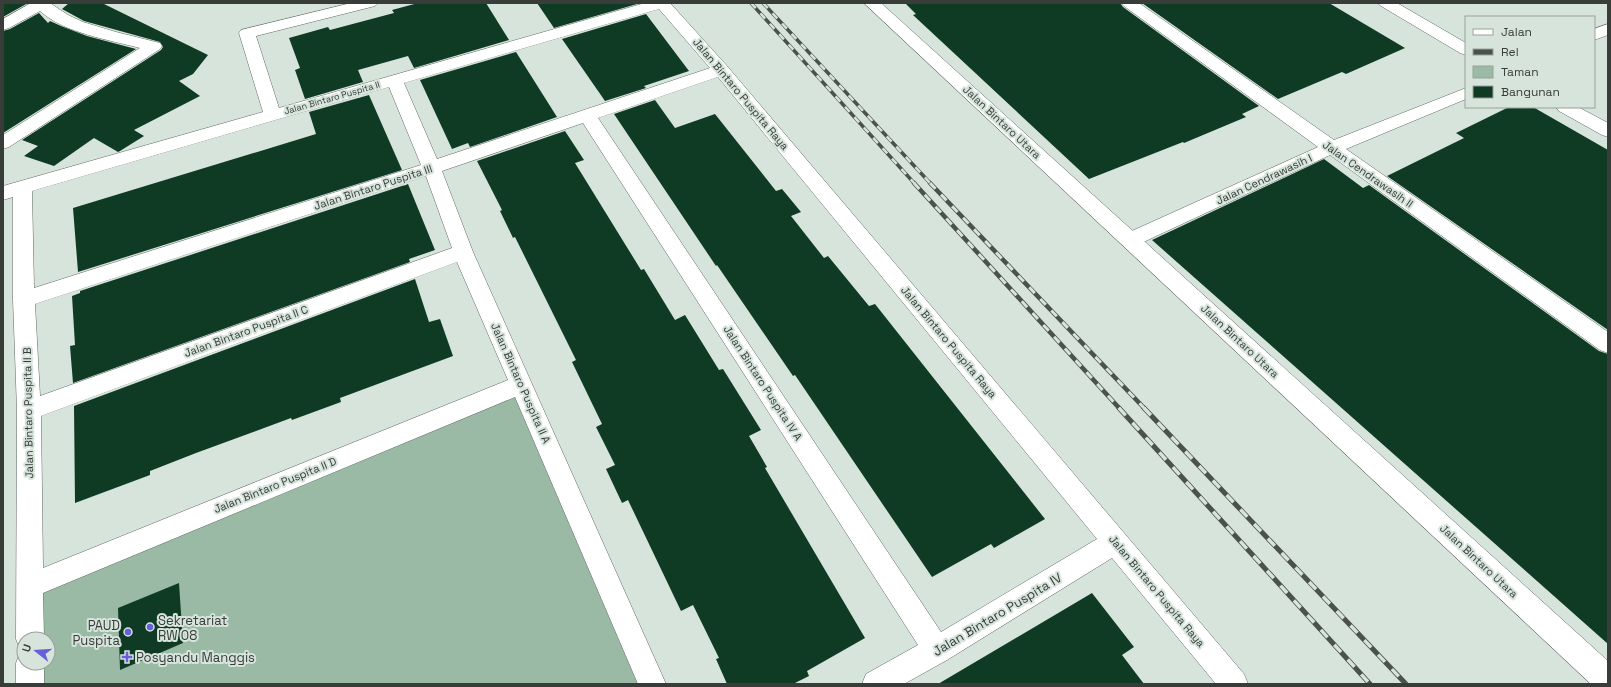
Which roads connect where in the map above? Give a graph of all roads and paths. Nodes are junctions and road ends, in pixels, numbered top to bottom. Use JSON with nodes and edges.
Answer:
{"nodes":[{"id":1,"x":370,"y":3,"type":"edge"},
{"id":2,"x":662,"y":3,"type":"edge"},
{"id":3,"x":872,"y":3,"type":"edge"},
{"id":4,"x":1129,"y":3,"type":"edge"},
{"id":5,"x":1386,"y":3,"type":"edge"},
{"id":6,"x":41,"y":4,"type":"edge"},
{"id":7,"x":323,"y":8,"type":"edge"},
{"id":8,"x":3,"y":26,"type":"edge"},
{"id":9,"x":1608,"y":29,"type":"edge"},
{"id":10,"x":1595,"y":35,"type":"edge"},
{"id":11,"x":1465,"y":49,"type":"edge"},
{"id":12,"x":721,"y":70,"type":"junction"},
{"id":13,"x":394,"y":80,"type":"junction"},
{"id":14,"x":1465,"y":93,"type":"edge"},
{"id":15,"x":1567,"y":108,"type":"edge"},
{"id":16,"x":272,"y":114,"type":"junction"},
{"id":17,"x":588,"y":116,"type":"junction"},
{"id":18,"x":1608,"y":131,"type":"edge"},
{"id":19,"x":3,"y":143,"type":"edge"},
{"id":20,"x":1331,"y":148,"type":"junction"},
{"id":21,"x":432,"y":168,"type":"junction"},
{"id":22,"x":13,"y":190,"type":"edge"},
{"id":23,"x":1130,"y":240,"type":"junction"},
{"id":24,"x":464,"y":252,"type":"junction"},
{"id":25,"x":24,"y":299,"type":"junction"},
{"id":26,"x":1608,"y":344,"type":"edge"},
{"id":27,"x":522,"y":384,"type":"junction"},
{"id":28,"x":30,"y":410,"type":"junction"},
{"id":29,"x":1116,"y":542,"type":"junction"},
{"id":30,"x":29,"y":586,"type":"junction"},
{"id":31,"x":30,"y":631,"type":"edge"},
{"id":32,"x":937,"y":650,"type":"junction"},
{"id":33,"x":30,"y":671,"type":"edge"},
{"id":34,"x":1608,"y":680,"type":"edge"},
{"id":35,"x":30,"y":684,"type":"edge"},
{"id":36,"x":652,"y":684,"type":"edge"},
{"id":37,"x":876,"y":684,"type":"edge"},
{"id":38,"x":1234,"y":684,"type":"edge"}],
"edges":[{"from":1,"to":7,"type":"street"},
{"from":2,"to":12,"type":"street","name":"Jalan Bintaro Puspita Raya"},
{"from":2,"to":13,"type":"street","name":"Jalan Bintaro Puspita II"},
{"from":3,"to":23,"type":"street","name":"Jalan Bintaro Utara"},
{"from":4,"to":20,"type":"street","name":"Jalan Cendrawasih II"},
{"from":5,"to":11,"type":"street"},
{"from":6,"to":8,"type":"street"},
{"from":6,"to":19,"type":"street"},
{"from":7,"to":16,"type":"street"},
{"from":9,"to":10,"type":"street"},
{"from":12,"to":17,"type":"street","name":"Jalan Bintaro Puspita III"},
{"from":12,"to":29,"type":"street","name":"Jalan Bintaro Puspita Raya"},
{"from":13,"to":16,"type":"street","name":"Jalan Bintaro Puspita II"},
{"from":13,"to":21,"type":"street","name":"Jalan Bintaro Puspita II A"},
{"from":14,"to":20,"type":"street","name":"Jalan Cendrawasih I"},
{"from":15,"to":18,"type":"street"},
{"from":16,"to":22,"type":"street","name":"Jalan Bintaro Puspita II"},
{"from":17,"to":21,"type":"street","name":"Jalan Bintaro Puspita III"},
{"from":17,"to":32,"type":"street","name":"Jalan Bintaro Puspita IV A"},
{"from":20,"to":23,"type":"street","name":"Jalan Cendrawasih I"},
{"from":20,"to":26,"type":"street","name":"Jalan Cendrawasih II"},
{"from":21,"to":24,"type":"street","name":"Jalan Bintaro Puspita II A"},
{"from":21,"to":25,"type":"street","name":"Jalan Bintaro Puspita III"},
{"from":22,"to":25,"type":"street","name":"Jalan Bintaro Puspita II B"},
{"from":23,"to":34,"type":"street","name":"Jalan Bintaro Utara"},
{"from":24,"to":27,"type":"street","name":"Jalan Bintaro Puspita II A"},
{"from":24,"to":28,"type":"street","name":"Jalan Bintaro Puspita II C"},
{"from":25,"to":28,"type":"street","name":"Jalan Bintaro Puspita II B"},
{"from":27,"to":30,"type":"street","name":"Jalan Bintaro Puspita II D"},
{"from":27,"to":36,"type":"street","name":"Jalan Bintaro Puspita II A"},
{"from":28,"to":30,"type":"street","name":"Jalan Bintaro Puspita II B"},
{"from":29,"to":32,"type":"street","name":"Jalan Bintaro Puspita IV"},
{"from":29,"to":38,"type":"street","name":"Jalan Bintaro Puspita Raya"},
{"from":30,"to":31,"type":"street","name":"Jalan Bintaro Puspita II B"},
{"from":32,"to":37,"type":"street","name":"Jalan Bintaro Puspita IV"},
{"from":33,"to":35,"type":"street"}]}
